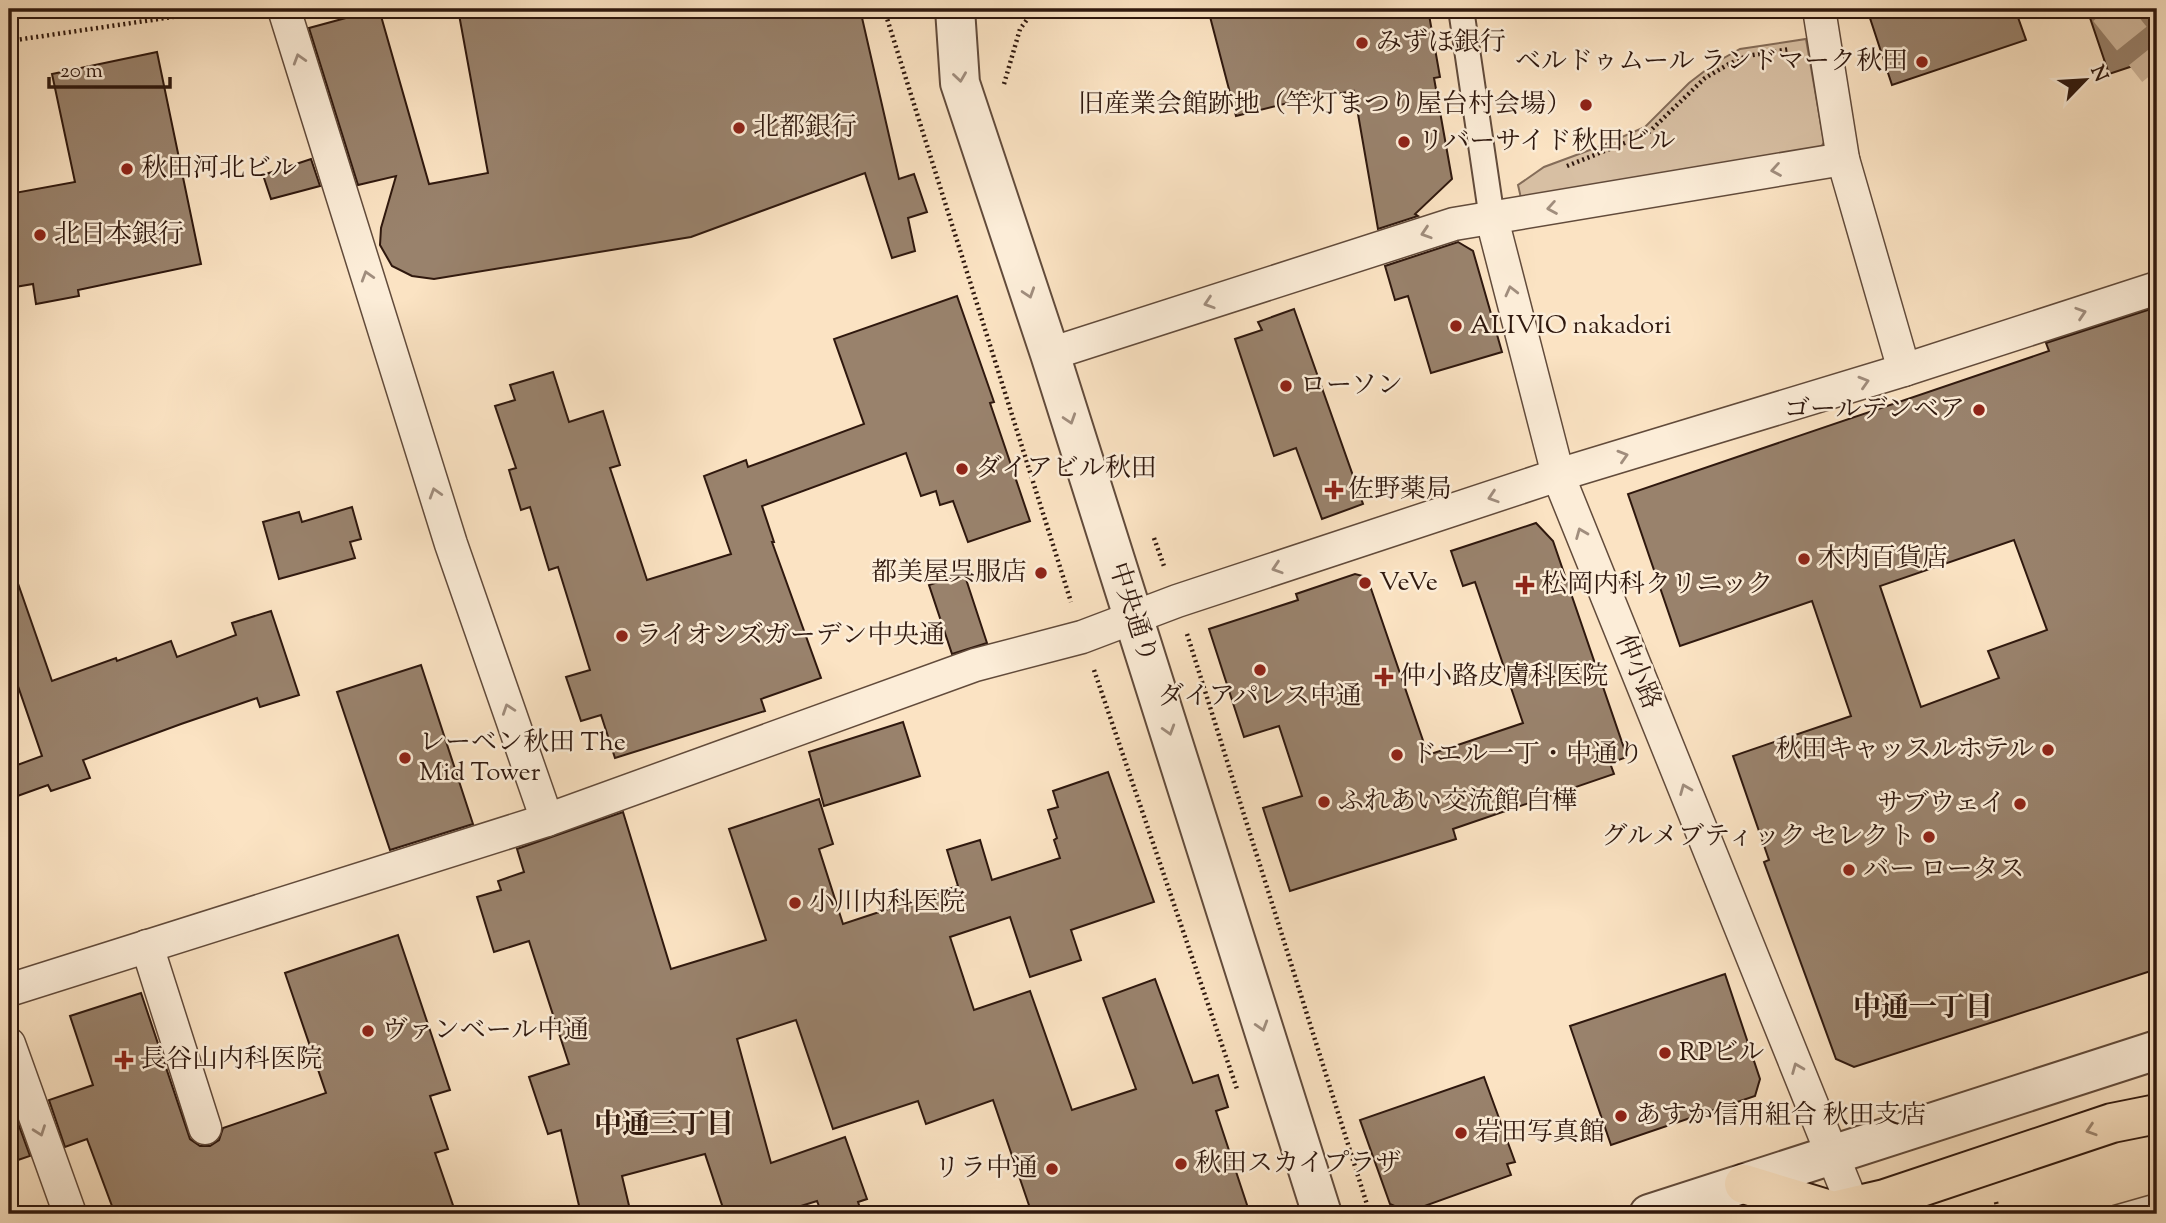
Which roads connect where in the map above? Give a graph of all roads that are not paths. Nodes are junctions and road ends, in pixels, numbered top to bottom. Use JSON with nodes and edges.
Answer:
{"nodes":[{"id":1,"x":284,"y":9,"type":"edge"},
{"id":2,"x":955,"y":9,"type":"edge"},
{"id":3,"x":1461,"y":9,"type":"edge"},
{"id":4,"x":1819,"y":9,"type":"edge"},
{"id":5,"x":1843,"y":159,"type":"junction"},
{"id":6,"x":1492,"y":219,"type":"junction"},
{"id":7,"x":2157,"y":288,"type":"edge"},
{"id":8,"x":1050,"y":354,"type":"junction"},
{"id":9,"x":1904,"y":370,"type":"junction"},
{"id":10,"x":1558,"y":475,"type":"junction"},
{"id":11,"x":1134,"y":618,"type":"junction"},
{"id":12,"x":547,"y":820,"type":"junction"},
{"id":13,"x":146,"y":946,"type":"junction"},
{"id":14,"x":9,"y":990,"type":"edge"},
{"id":15,"x":9,"y":1044,"type":"edge"},
{"id":16,"x":2157,"y":1049,"type":"edge"},
{"id":17,"x":2157,"y":1114,"type":"edge"},
{"id":18,"x":205,"y":1128,"type":"dead end"},
{"id":19,"x":1832,"y":1154,"type":"junction"},
{"id":20,"x":1744,"y":1184,"type":"junction"},
{"id":21,"x":2157,"y":1202,"type":"edge"},
{"id":22,"x":1853,"y":1206,"type":"junction"},
{"id":23,"x":70,"y":1214,"type":"edge"},
{"id":24,"x":1322,"y":1214,"type":"edge"},
{"id":25,"x":1649,"y":1214,"type":"edge"},
{"id":26,"x":2115,"y":1214,"type":"edge"}],
"edges":[{"from":12,"to":1,"type":"street","one_way":true},
{"from":2,"to":8,"type":"street","name":"中央通り","one_way":true},
{"from":3,"to":6,"type":"street","name":"仲小路"},
{"from":4,"to":5,"type":"street"},
{"from":5,"to":6,"type":"street","one_way":true},
{"from":5,"to":9,"type":"street"},
{"from":6,"to":8,"type":"street","one_way":true},
{"from":10,"to":6,"type":"street","name":"仲小路","one_way":true},
{"from":9,"to":7,"type":"street","one_way":true},
{"from":8,"to":11,"type":"street","name":"中央通り","one_way":true},
{"from":10,"to":9,"type":"street","one_way":true},
{"from":10,"to":11,"type":"street","one_way":true},
{"from":19,"to":10,"type":"street","name":"仲小路","one_way":true},
{"from":11,"to":12,"type":"street"},
{"from":11,"to":24,"type":"street","name":"中央通り","one_way":true},
{"from":12,"to":13,"type":"street"},
{"from":13,"to":14,"type":"street"},
{"from":13,"to":18,"type":"street"},
{"from":15,"to":23,"type":"street","one_way":true},
{"from":16,"to":19,"type":"street"},
{"from":17,"to":22,"type":"highway","one_way":true},
{"from":19,"to":20,"type":"street"},
{"from":19,"to":22,"type":"street","name":"仲小路"},
{"from":20,"to":22,"type":"highway"},
{"from":20,"to":25,"type":"street"},
{"from":21,"to":26,"type":"lane"}]}
